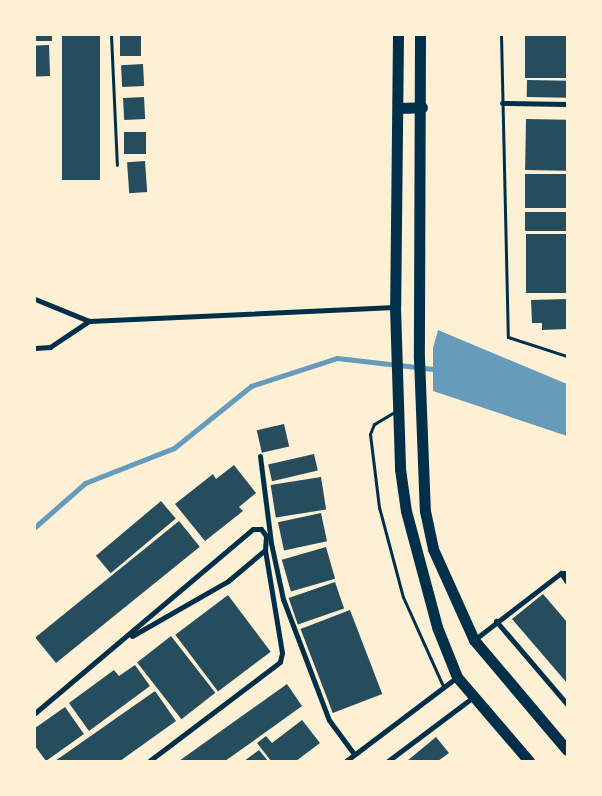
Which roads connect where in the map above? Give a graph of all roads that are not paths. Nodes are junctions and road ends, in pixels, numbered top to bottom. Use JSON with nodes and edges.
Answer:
{"nodes":[{"id":1,"x":111,"y":35,"type":"edge"},
{"id":2,"x":398,"y":35,"type":"edge"},
{"id":3,"x":420,"y":35,"type":"edge"},
{"id":4,"x":501,"y":35,"type":"edge"},
{"id":5,"x":502,"y":103,"type":"junction"},
{"id":6,"x":567,"y":104,"type":"edge"},
{"id":7,"x":422,"y":106,"type":"junction"},
{"id":8,"x":399,"y":108,"type":"junction"},
{"id":9,"x":117,"y":165,"type":"dead end"},
{"id":10,"x":35,"y":299,"type":"edge"},
{"id":11,"x":395,"y":307,"type":"junction"},
{"id":12,"x":90,"y":321,"type":"junction"},
{"id":13,"x":35,"y":348,"type":"edge"},
{"id":14,"x":567,"y":356,"type":"edge"},
{"id":15,"x":400,"y":408,"type":"junction"},
{"id":16,"x":260,"y":456,"type":"dead end"},
{"id":17,"x":265,"y":550,"type":"junction"},
{"id":18,"x":564,"y":573,"type":"edge"},
{"id":19,"x":567,"y":582,"type":"edge"},
{"id":20,"x":496,"y":621,"type":"junction"},
{"id":21,"x":126,"y":639,"type":"junction"},
{"id":22,"x":474,"y":640,"type":"junction"},
{"id":23,"x":457,"y":677,"type":"junction"},
{"id":24,"x":443,"y":686,"type":"junction"},
{"id":25,"x":472,"y":698,"type":"junction"},
{"id":26,"x":567,"y":704,"type":"edge"},
{"id":27,"x":35,"y":713,"type":"edge"},
{"id":28,"x":567,"y":750,"type":"edge"},
{"id":29,"x":354,"y":754,"type":"junction"},
{"id":30,"x":149,"y":761,"type":"edge"},
{"id":31,"x":346,"y":761,"type":"edge"},
{"id":32,"x":388,"y":761,"type":"edge"},
{"id":33,"x":529,"y":761,"type":"edge"}],
"edges":[{"from":1,"to":9,"type":"lane"},
{"from":2,"to":8,"type":"highway"},
{"from":3,"to":7,"type":"highway"},
{"from":4,"to":5,"type":"lane"},
{"from":5,"to":6,"type":"street"},
{"from":5,"to":14,"type":"lane"},
{"from":7,"to":8,"type":"highway"},
{"from":7,"to":22,"type":"highway"},
{"from":8,"to":11,"type":"highway"},
{"from":10,"to":12,"type":"street"},
{"from":11,"to":12,"type":"street"},
{"from":11,"to":15,"type":"highway"},
{"from":12,"to":13,"type":"street"},
{"from":15,"to":23,"type":"highway"},
{"from":15,"to":24,"type":"lane"},
{"from":16,"to":29,"type":"street"},
{"from":17,"to":21,"type":"street"},
{"from":17,"to":21,"type":"street"},
{"from":17,"to":30,"type":"street"},
{"from":18,"to":19,"type":"street"},
{"from":18,"to":20,"type":"street"},
{"from":20,"to":22,"type":"street"},
{"from":20,"to":26,"type":"street"},
{"from":21,"to":27,"type":"street"},
{"from":22,"to":28,"type":"highway"},
{"from":23,"to":24,"type":"street"},
{"from":23,"to":25,"type":"highway"},
{"from":24,"to":29,"type":"street"},
{"from":25,"to":32,"type":"street"},
{"from":25,"to":33,"type":"highway"},
{"from":29,"to":31,"type":"street"}]}
